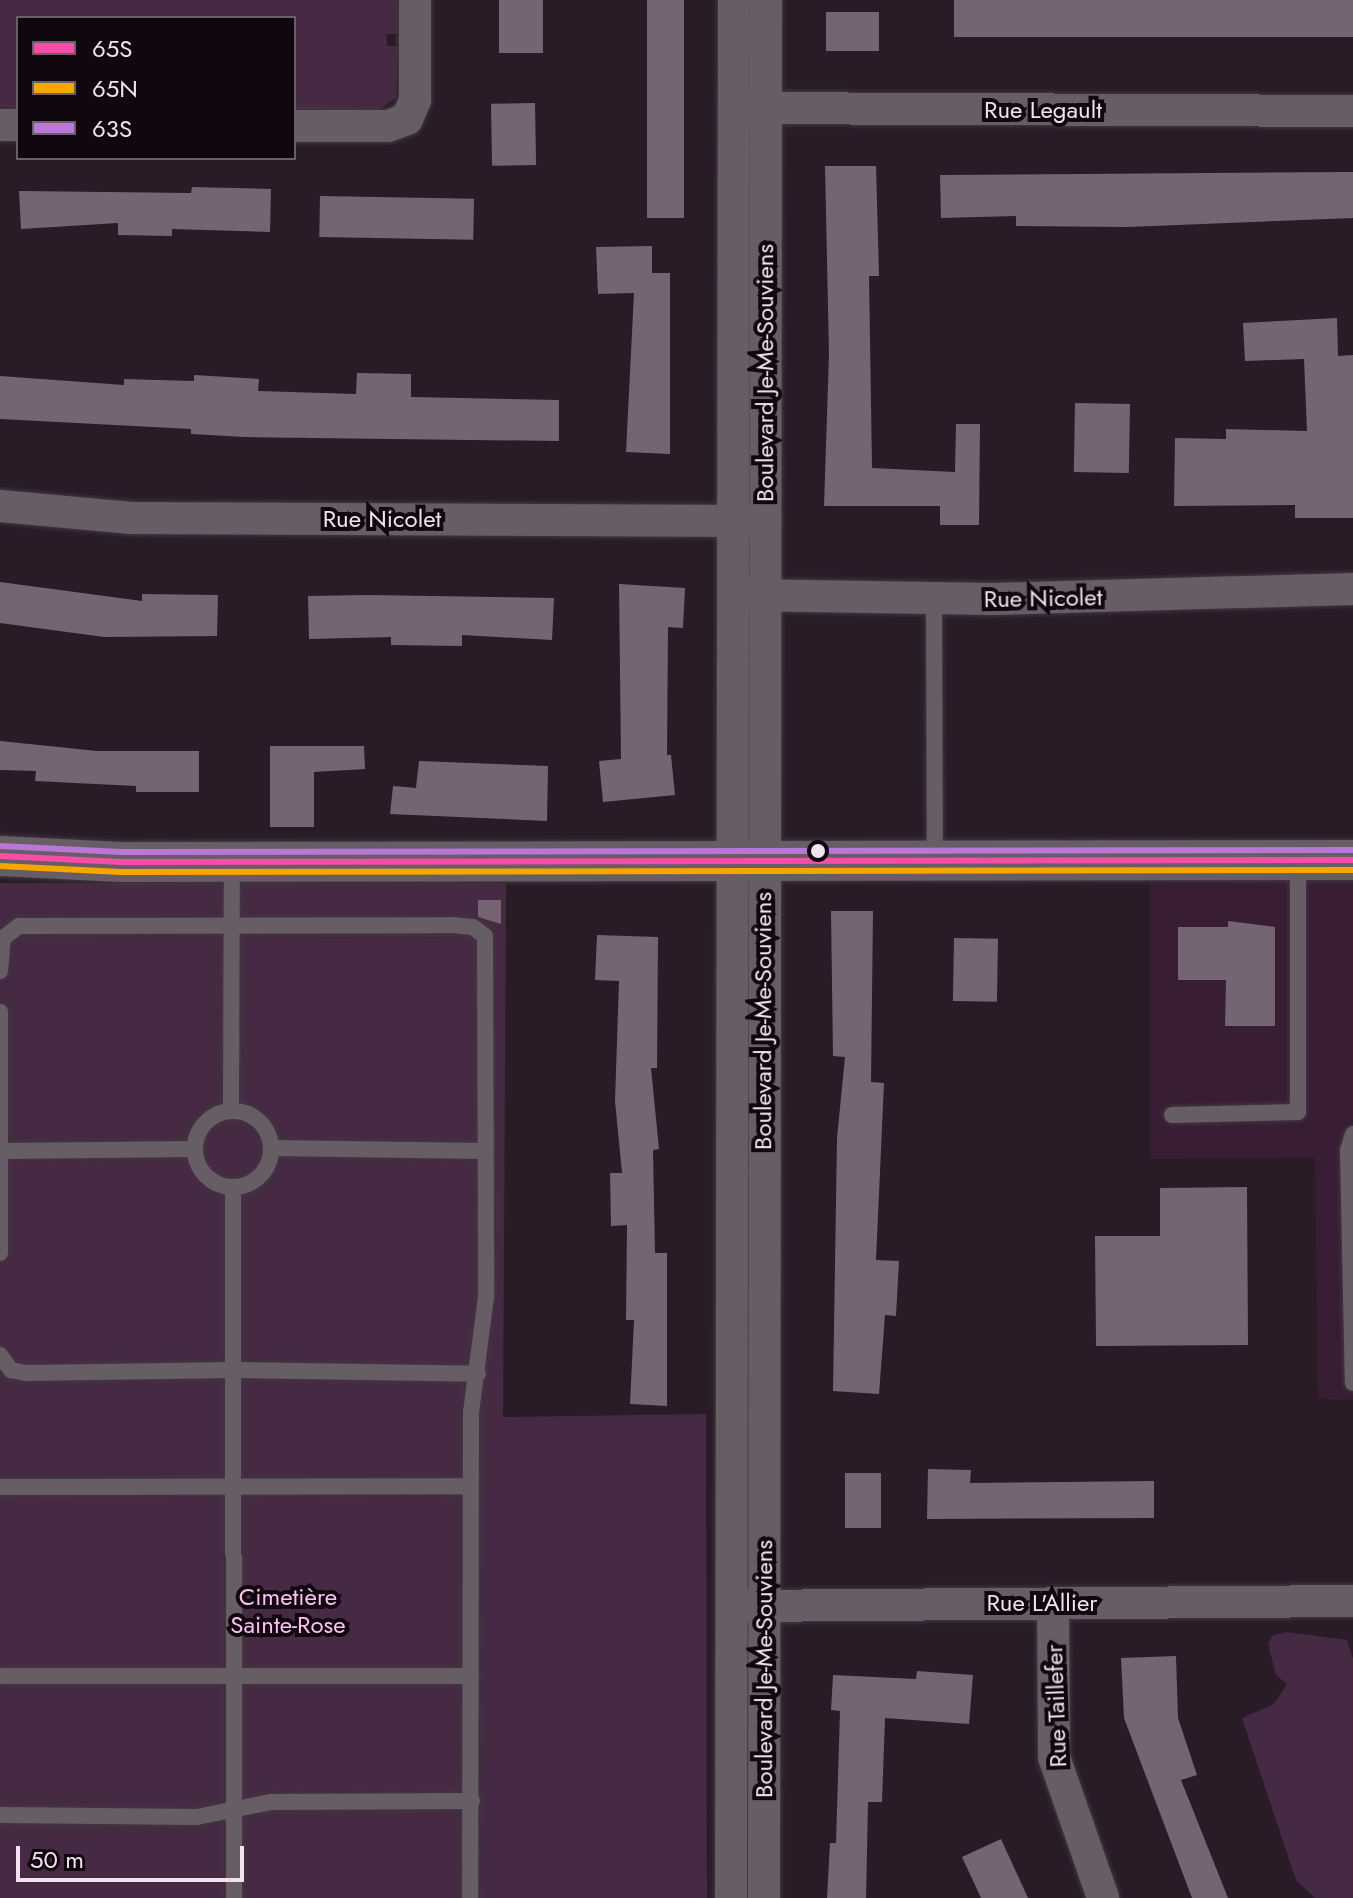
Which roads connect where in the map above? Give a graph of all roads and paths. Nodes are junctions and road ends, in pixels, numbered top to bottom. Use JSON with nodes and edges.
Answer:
{"nodes":[{"id":1,"x":415,"y":0,"type":"edge"},
{"id":2,"x":734,"y":0,"type":"edge"},
{"id":3,"x":766,"y":0,"type":"edge"},
{"id":4,"x":734,"y":108,"type":"junction"},
{"id":5,"x":766,"y":108,"type":"junction"},
{"id":6,"x":1353,"y":111,"type":"edge"},
{"id":7,"x":296,"y":126,"type":"edge"},
{"id":8,"x":0,"y":506,"type":"edge"},
{"id":9,"x":748,"y":521,"type":"junction"},
{"id":10,"x":1353,"y":589,"type":"edge"},
{"id":11,"x":733,"y":595,"type":"junction"},
{"id":12,"x":765,"y":595,"type":"junction"},
{"id":13,"x":934,"y":599,"type":"junction"},
{"id":14,"x":0,"y":856,"type":"edge"},
{"id":15,"x":1298,"y":860,"type":"junction"},
{"id":16,"x":1353,"y":860,"type":"edge"},
{"id":17,"x":935,"y":861,"type":"junction"},
{"id":18,"x":232,"y":862,"type":"junction"},
{"id":19,"x":747,"y":862,"type":"junction"},
{"id":20,"x":232,"y":923,"type":"junction"},
{"id":21,"x":0,"y":971,"type":"edge"},
{"id":22,"x":0,"y":1012,"type":"edge"},
{"id":23,"x":231,"y":1110,"type":"junction"},
{"id":24,"x":1172,"y":1115,"type":"dead end"},
{"id":25,"x":1353,"y":1134,"type":"edge"},
{"id":26,"x":271,"y":1148,"type":"junction"},
{"id":27,"x":194,"y":1149,"type":"junction"},
{"id":28,"x":0,"y":1151,"type":"edge"},
{"id":29,"x":485,"y":1151,"type":"junction"},
{"id":30,"x":233,"y":1187,"type":"junction"},
{"id":31,"x":0,"y":1253,"type":"edge"},
{"id":32,"x":1351,"y":1316,"type":"edge"},
{"id":33,"x":0,"y":1355,"type":"edge"},
{"id":34,"x":234,"y":1370,"type":"junction"},
{"id":35,"x":478,"y":1374,"type":"junction"},
{"id":36,"x":1353,"y":1383,"type":"edge"},
{"id":37,"x":470,"y":1486,"type":"junction"},
{"id":38,"x":0,"y":1487,"type":"edge"},
{"id":39,"x":234,"y":1487,"type":"junction"},
{"id":40,"x":1353,"y":1601,"type":"edge"},
{"id":41,"x":1053,"y":1603,"type":"junction"},
{"id":42,"x":764,"y":1605,"type":"junction"},
{"id":43,"x":731,"y":1606,"type":"junction"},
{"id":44,"x":0,"y":1676,"type":"edge"},
{"id":45,"x":234,"y":1676,"type":"junction"},
{"id":46,"x":471,"y":1676,"type":"junction"},
{"id":47,"x":472,"y":1801,"type":"junction"},
{"id":48,"x":234,"y":1811,"type":"junction"},
{"id":49,"x":0,"y":1815,"type":"edge"},
{"id":50,"x":234,"y":1898,"type":"edge"},
{"id":51,"x":470,"y":1898,"type":"edge"},
{"id":52,"x":731,"y":1898,"type":"edge"},
{"id":53,"x":764,"y":1898,"type":"edge"},
{"id":54,"x":1103,"y":1898,"type":"edge"}],
"edges":[{"from":1,"to":7,"type":"street"},
{"from":2,"to":4,"type":"street","name":"Boulevard Je-Me-Souviens"},
{"from":3,"to":5,"type":"street","name":"Boulevard Je-Me-Souviens"},
{"from":4,"to":5,"type":"street","name":"Rue Legault"},
{"from":4,"to":9,"type":"street","name":"Boulevard Je-Me-Souviens"},
{"from":5,"to":6,"type":"street","name":"Rue Legault"},
{"from":5,"to":9,"type":"street","name":"Boulevard Je-Me-Souviens"},
{"from":8,"to":9,"type":"street","name":"Rue Nicolet"},
{"from":9,"to":11,"type":"street","name":"Boulevard Je-Me-Souviens"},
{"from":9,"to":12,"type":"street","name":"Boulevard Je-Me-Souviens"},
{"from":10,"to":13,"type":"street","name":"Rue Nicolet"},
{"from":11,"to":12,"type":"street","name":"Rue Nicolet"},
{"from":11,"to":19,"type":"street","name":"Boulevard Je-Me-Souviens"},
{"from":12,"to":13,"type":"street","name":"Rue Nicolet"},
{"from":12,"to":19,"type":"street","name":"Boulevard Je-Me-Souviens"},
{"from":13,"to":17,"type":"lane"},
{"from":14,"to":18,"type":"street"},
{"from":15,"to":16,"type":"street"},
{"from":15,"to":17,"type":"street"},
{"from":15,"to":24,"type":"lane"},
{"from":17,"to":19,"type":"street"},
{"from":18,"to":19,"type":"street"},
{"from":18,"to":20,"type":"lane"},
{"from":19,"to":42,"type":"street","name":"Boulevard Je-Me-Souviens"},
{"from":19,"to":43,"type":"street","name":"Boulevard Je-Me-Souviens"},
{"from":20,"to":21,"type":"lane"},
{"from":20,"to":23,"type":"lane"},
{"from":20,"to":29,"type":"lane"},
{"from":22,"to":28,"type":"lane"},
{"from":23,"to":26,"type":"lane"},
{"from":23,"to":27,"type":"lane"},
{"from":25,"to":32,"type":"lane"},
{"from":26,"to":29,"type":"lane"},
{"from":26,"to":30,"type":"lane"},
{"from":27,"to":28,"type":"lane"},
{"from":27,"to":30,"type":"lane"},
{"from":28,"to":31,"type":"lane"},
{"from":29,"to":35,"type":"lane"},
{"from":30,"to":34,"type":"lane"},
{"from":32,"to":36,"type":"lane"},
{"from":33,"to":34,"type":"lane"},
{"from":34,"to":35,"type":"lane"},
{"from":34,"to":39,"type":"lane"},
{"from":35,"to":37,"type":"lane"},
{"from":37,"to":39,"type":"lane"},
{"from":37,"to":46,"type":"lane"},
{"from":38,"to":39,"type":"lane"},
{"from":39,"to":45,"type":"lane"},
{"from":40,"to":41,"type":"street","name":"Rue L'Allier"},
{"from":41,"to":42,"type":"street","name":"Rue L'Allier"},
{"from":41,"to":54,"type":"street","name":"Rue Taillefer"},
{"from":42,"to":43,"type":"street","name":"Rue L'Allier"},
{"from":42,"to":53,"type":"street","name":"Boulevard Je-Me-Souviens"},
{"from":43,"to":52,"type":"street","name":"Boulevard Je-Me-Souviens"},
{"from":44,"to":45,"type":"lane"},
{"from":45,"to":46,"type":"lane"},
{"from":45,"to":48,"type":"lane"},
{"from":46,"to":47,"type":"lane"},
{"from":47,"to":48,"type":"lane"},
{"from":47,"to":51,"type":"lane"},
{"from":48,"to":49,"type":"lane"},
{"from":48,"to":50,"type":"lane"}]}
